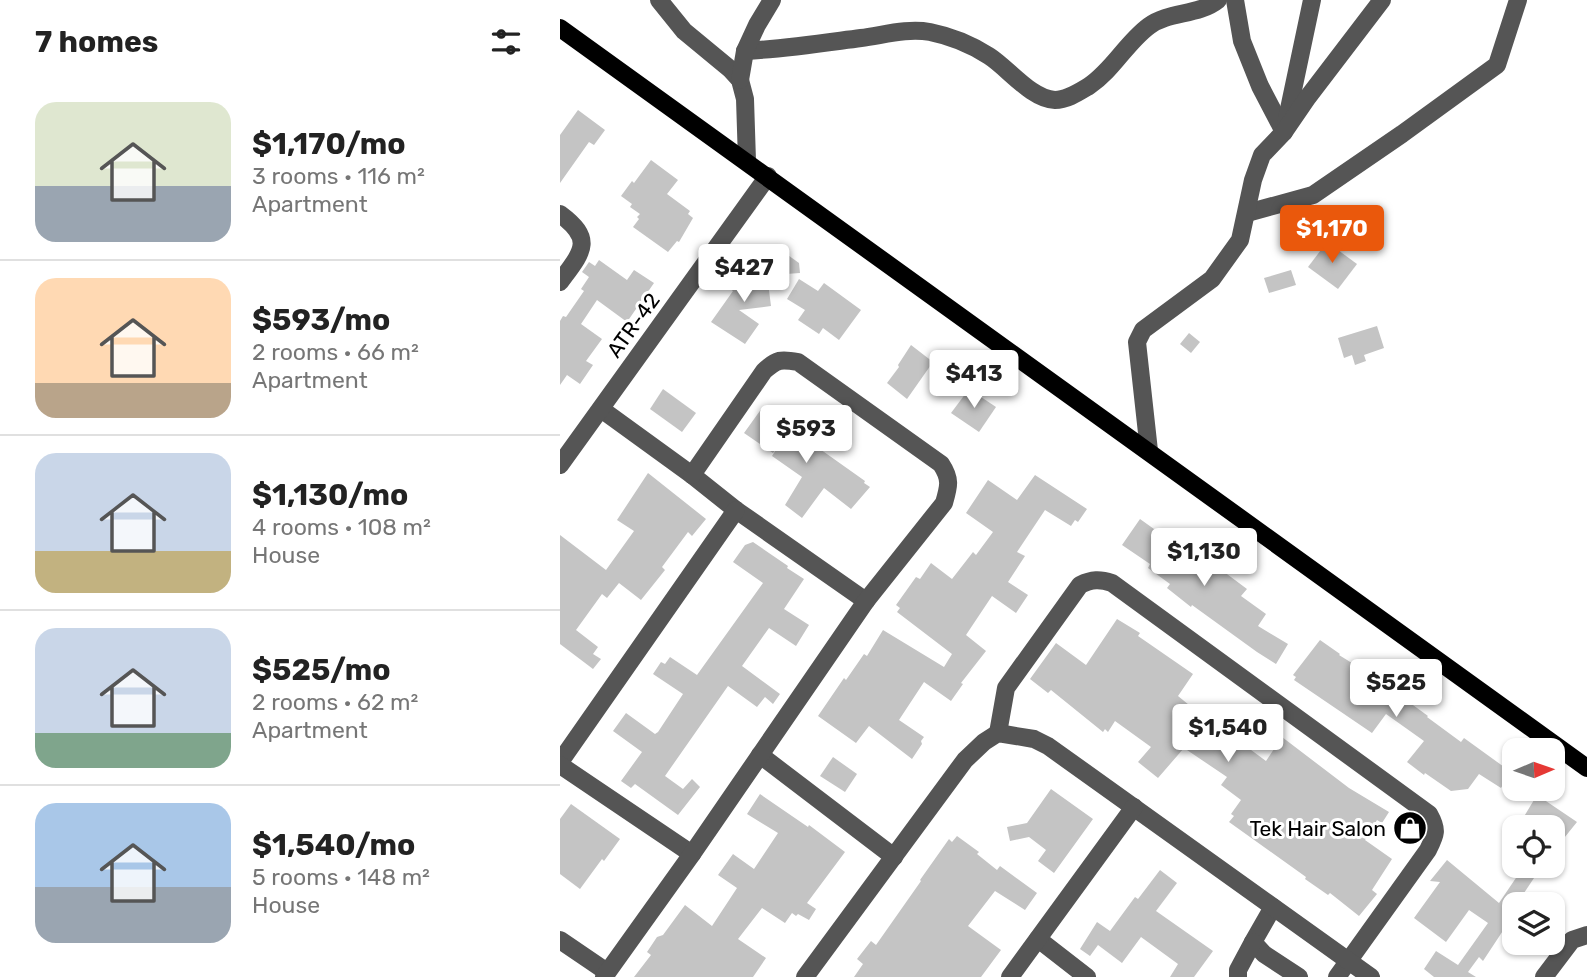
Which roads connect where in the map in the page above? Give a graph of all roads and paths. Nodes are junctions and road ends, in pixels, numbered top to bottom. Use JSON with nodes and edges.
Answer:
{"nodes":[{"id":1,"x":659,"y":0,"type":"edge"},
{"id":2,"x":676,"y":0,"type":"edge"},
{"id":3,"x":772,"y":0,"type":"edge"},
{"id":4,"x":1218,"y":0,"type":"edge"},
{"id":5,"x":1235,"y":0,"type":"edge"},
{"id":6,"x":1312,"y":0,"type":"edge"},
{"id":7,"x":1382,"y":0,"type":"edge"},
{"id":8,"x":1518,"y":0,"type":"edge"},
{"id":9,"x":675,"y":19,"type":"junction"},
{"id":10,"x":560,"y":27,"type":"edge"},
{"id":11,"x":745,"y":51,"type":"junction"},
{"id":12,"x":740,"y":80,"type":"junction"},
{"id":13,"x":1284,"y":132,"type":"junction"},
{"id":14,"x":747,"y":161,"type":"junction"},
{"id":15,"x":768,"y":176,"type":"junction"},
{"id":16,"x":1247,"y":213,"type":"junction"},
{"id":17,"x":560,"y":214,"type":"edge"},
{"id":18,"x":560,"y":282,"type":"edge"},
{"id":19,"x":601,"y":409,"type":"junction"},
{"id":20,"x":1149,"y":452,"type":"junction"},
{"id":21,"x":560,"y":465,"type":"edge"},
{"id":22,"x":692,"y":475,"type":"junction"},
{"id":23,"x":736,"y":510,"type":"junction"},
{"id":24,"x":866,"y":601,"type":"junction"},
{"id":25,"x":998,"y":733,"type":"junction"},
{"id":26,"x":760,"y":755,"type":"junction"},
{"id":27,"x":560,"y":764,"type":"edge"},
{"id":28,"x":1587,"y":768,"type":"edge"},
{"id":29,"x":1134,"y":807,"type":"junction"},
{"id":30,"x":692,"y":854,"type":"junction"},
{"id":31,"x":894,"y":857,"type":"junction"},
{"id":32,"x":1273,"y":907,"type":"junction"},
{"id":33,"x":1587,"y":935,"type":"edge"},
{"id":34,"x":1256,"y":936,"type":"junction"},
{"id":35,"x":1038,"y":939,"type":"junction"},
{"id":36,"x":560,"y":940,"type":"edge"},
{"id":37,"x":1348,"y":961,"type":"junction"},
{"id":38,"x":606,"y":975,"type":"edge"},
{"id":39,"x":804,"y":977,"type":"edge"},
{"id":40,"x":1010,"y":977,"type":"edge"},
{"id":41,"x":1087,"y":977,"type":"edge"},
{"id":42,"x":1238,"y":977,"type":"edge"},
{"id":43,"x":1299,"y":977,"type":"edge"},
{"id":44,"x":1337,"y":977,"type":"edge"},
{"id":45,"x":1371,"y":977,"type":"edge"},
{"id":46,"x":1544,"y":977,"type":"edge"}],
"edges":[{"from":1,"to":9,"type":"street"},
{"from":2,"to":9,"type":"street"},
{"from":3,"to":11,"type":"street"},
{"from":4,"to":11,"type":"street"},
{"from":5,"to":13,"type":"street"},
{"from":6,"to":13,"type":"street"},
{"from":7,"to":13,"type":"street"},
{"from":8,"to":16,"type":"street"},
{"from":9,"to":12,"type":"street"},
{"from":10,"to":14,"type":"main road"},
{"from":11,"to":12,"type":"street"},
{"from":12,"to":14,"type":"street"},
{"from":13,"to":16,"type":"street"},
{"from":14,"to":15,"type":"main road"},
{"from":15,"to":19,"type":"street","name":"ATR-42"},
{"from":15,"to":20,"type":"main road"},
{"from":16,"to":20,"type":"street"},
{"from":17,"to":18,"type":"street"},
{"from":19,"to":21,"type":"street","name":"ATR-42"},
{"from":19,"to":22,"type":"street"},
{"from":20,"to":28,"type":"main road"},
{"from":22,"to":23,"type":"street"},
{"from":22,"to":24,"type":"street"},
{"from":23,"to":24,"type":"street"},
{"from":23,"to":27,"type":"street"},
{"from":24,"to":26,"type":"street"},
{"from":25,"to":29,"type":"street"},
{"from":25,"to":31,"type":"street"},
{"from":25,"to":37,"type":"street"},
{"from":26,"to":30,"type":"street"},
{"from":26,"to":31,"type":"street"},
{"from":27,"to":30,"type":"street"},
{"from":29,"to":32,"type":"street"},
{"from":29,"to":35,"type":"street"},
{"from":30,"to":38,"type":"street"},
{"from":31,"to":39,"type":"street"},
{"from":32,"to":34,"type":"street"},
{"from":32,"to":37,"type":"street"},
{"from":33,"to":46,"type":"street"},
{"from":34,"to":42,"type":"street"},
{"from":34,"to":43,"type":"street"},
{"from":35,"to":40,"type":"street"},
{"from":35,"to":41,"type":"street"},
{"from":36,"to":38,"type":"street"},
{"from":37,"to":44,"type":"street"},
{"from":37,"to":45,"type":"street"}]}
